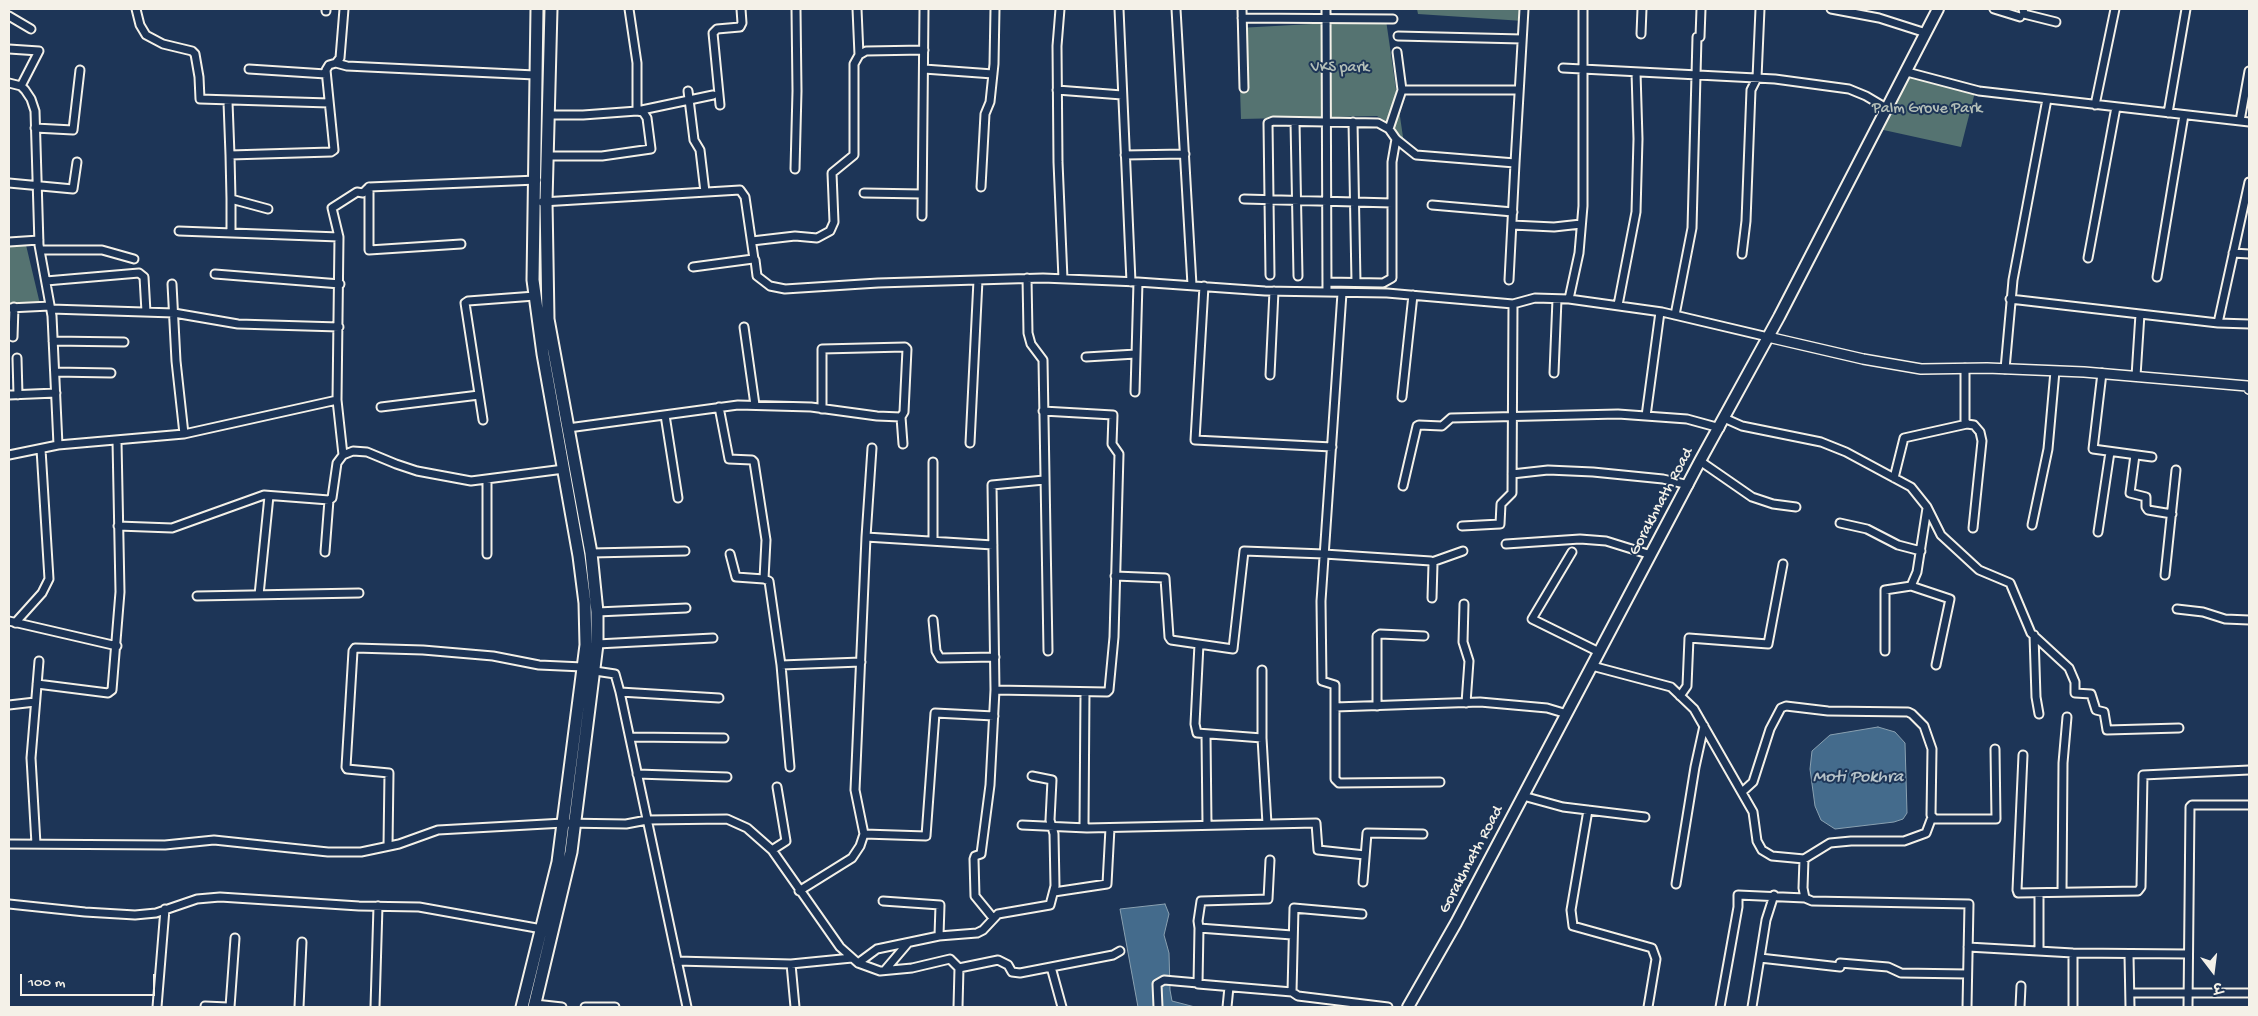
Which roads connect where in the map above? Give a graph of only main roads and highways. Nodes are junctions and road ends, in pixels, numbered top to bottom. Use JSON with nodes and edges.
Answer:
{"nodes":[{"id":1,"x":537,"y":9,"type":"edge"},
{"id":2,"x":551,"y":9,"type":"edge"},
{"id":3,"x":1938,"y":9,"type":"edge"},
{"id":4,"x":589,"y":669,"type":"junction"},
{"id":5,"x":570,"y":823,"type":"junction"},
{"id":6,"x":535,"y":1006,"type":"edge"},
{"id":7,"x":522,"y":1007,"type":"edge"},
{"id":8,"x":1408,"y":1007,"type":"edge"}],
"edges":[{"from":1,"to":4,"type":"main road"},
{"from":2,"to":4,"type":"main road"},
{"from":3,"to":8,"type":"main road","name":"Gorakhnath Road"},
{"from":4,"to":5,"type":"main road"},
{"from":5,"to":6,"type":"main road"},
{"from":5,"to":7,"type":"main road"}]}
